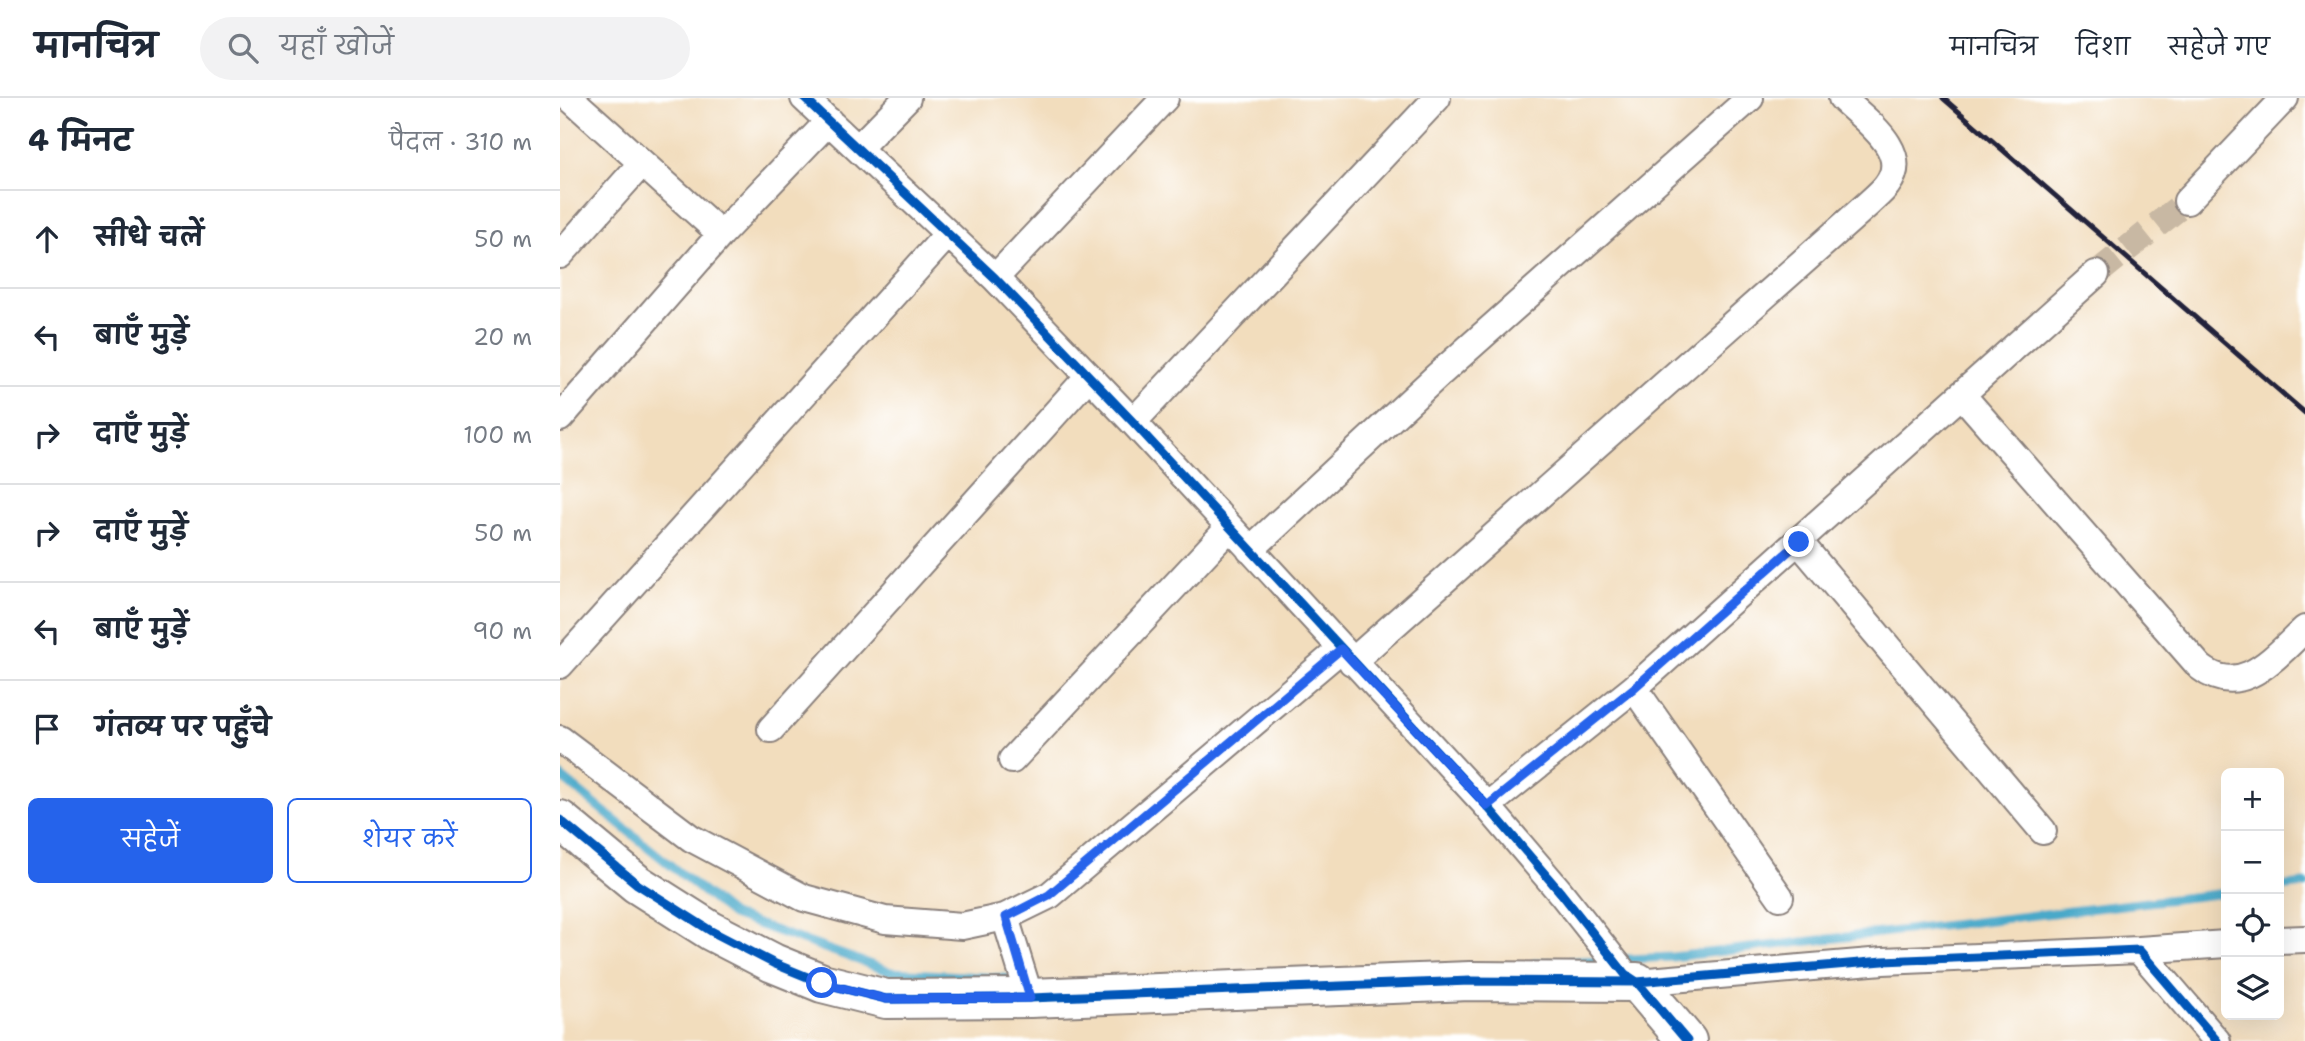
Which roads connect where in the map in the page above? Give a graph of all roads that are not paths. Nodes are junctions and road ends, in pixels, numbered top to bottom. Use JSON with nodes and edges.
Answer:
{"nodes":[{"id":1,"x":570,"y":98,"type":"edge"},
{"id":2,"x":804,"y":98,"type":"edge"},
{"id":3,"x":907,"y":98,"type":"edge"},
{"id":4,"x":1165,"y":98,"type":"edge"},
{"id":5,"x":1437,"y":98,"type":"edge"},
{"id":6,"x":1842,"y":98,"type":"edge"},
{"id":7,"x":2285,"y":98,"type":"edge"},
{"id":8,"x":1741,"y":101,"type":"edge"},
{"id":9,"x":829,"y":121,"type":"junction"},
{"id":10,"x":858,"y":148,"type":"junction"},
{"id":11,"x":642,"y":163,"type":"junction"},
{"id":12,"x":2187,"y":201,"type":"tunnel mouth"},
{"id":13,"x":721,"y":233,"type":"junction"},
{"id":14,"x":947,"y":235,"type":"junction"},
{"id":15,"x":560,"y":255,"type":"edge"},
{"id":16,"x":2096,"y":274,"type":"tunnel mouth"},
{"id":17,"x":995,"y":278,"type":"junction"},
{"id":18,"x":1088,"y":376,"type":"junction"},
{"id":19,"x":1962,"y":395,"type":"junction"},
{"id":20,"x":560,"y":418,"type":"edge"},
{"id":21,"x":1133,"y":422,"type":"junction"},
{"id":22,"x":1229,"y":528,"type":"junction"},
{"id":23,"x":1799,"y":542,"type":"junction"},
{"id":24,"x":1250,"y":550,"type":"junction"},
{"id":25,"x":2305,"y":629,"type":"edge"},
{"id":26,"x":1347,"y":655,"type":"junction"},
{"id":27,"x":560,"y":665,"type":"edge"},
{"id":28,"x":1634,"y":688,"type":"junction"},
{"id":29,"x":771,"y":729,"type":"dead end"},
{"id":30,"x":560,"y":739,"type":"edge"},
{"id":31,"x":1012,"y":760,"type":"dead end"},
{"id":32,"x":1487,"y":806,"type":"junction"},
{"id":33,"x":560,"y":820,"type":"edge"},
{"id":34,"x":2043,"y":831,"type":"dead end"},
{"id":35,"x":1780,"y":897,"type":"dead end"},
{"id":36,"x":1006,"y":917,"type":"junction"},
{"id":37,"x":2305,"y":939,"type":"edge"},
{"id":38,"x":2284,"y":940,"type":"edge"},
{"id":39,"x":2221,"y":944,"type":"edge"},
{"id":40,"x":2139,"y":950,"type":"junction"},
{"id":41,"x":1631,"y":978,"type":"junction"},
{"id":42,"x":1027,"y":987,"type":"junction"},
{"id":43,"x":1674,"y":1037,"type":"edge"},
{"id":44,"x":2217,"y":1041,"type":"edge"}],
"edges":[{"from":1,"to":11,"type":"street"},
{"from":2,"to":9,"type":"street"},
{"from":3,"to":10,"type":"street"},
{"from":4,"to":17,"type":"street"},
{"from":5,"to":21,"type":"street"},
{"from":6,"to":26,"type":"street"},
{"from":7,"to":12,"type":"street"},
{"from":8,"to":24,"type":"street"},
{"from":9,"to":10,"type":"street"},
{"from":9,"to":13,"type":"street"},
{"from":10,"to":14,"type":"street"},
{"from":11,"to":13,"type":"street"},
{"from":11,"to":15,"type":"street"},
{"from":13,"to":20,"type":"street"},
{"from":14,"to":17,"type":"street"},
{"from":14,"to":27,"type":"street"},
{"from":16,"to":19,"type":"street"},
{"from":17,"to":18,"type":"street"},
{"from":18,"to":21,"type":"street"},
{"from":18,"to":29,"type":"street"},
{"from":19,"to":23,"type":"street"},
{"from":19,"to":25,"type":"street"},
{"from":21,"to":22,"type":"street"},
{"from":22,"to":24,"type":"street"},
{"from":22,"to":31,"type":"street"},
{"from":23,"to":28,"type":"street"},
{"from":23,"to":34,"type":"street"},
{"from":24,"to":26,"type":"street"},
{"from":26,"to":32,"type":"street"},
{"from":26,"to":36,"type":"street"},
{"from":28,"to":32,"type":"street"},
{"from":28,"to":35,"type":"street"},
{"from":30,"to":36,"type":"street"},
{"from":32,"to":41,"type":"street"},
{"from":33,"to":42,"type":"street"},
{"from":36,"to":42,"type":"street"},
{"from":37,"to":38,"type":"street"},
{"from":39,"to":40,"type":"street"},
{"from":40,"to":41,"type":"street"},
{"from":40,"to":44,"type":"street"},
{"from":41,"to":42,"type":"street"},
{"from":41,"to":43,"type":"street"}]}
